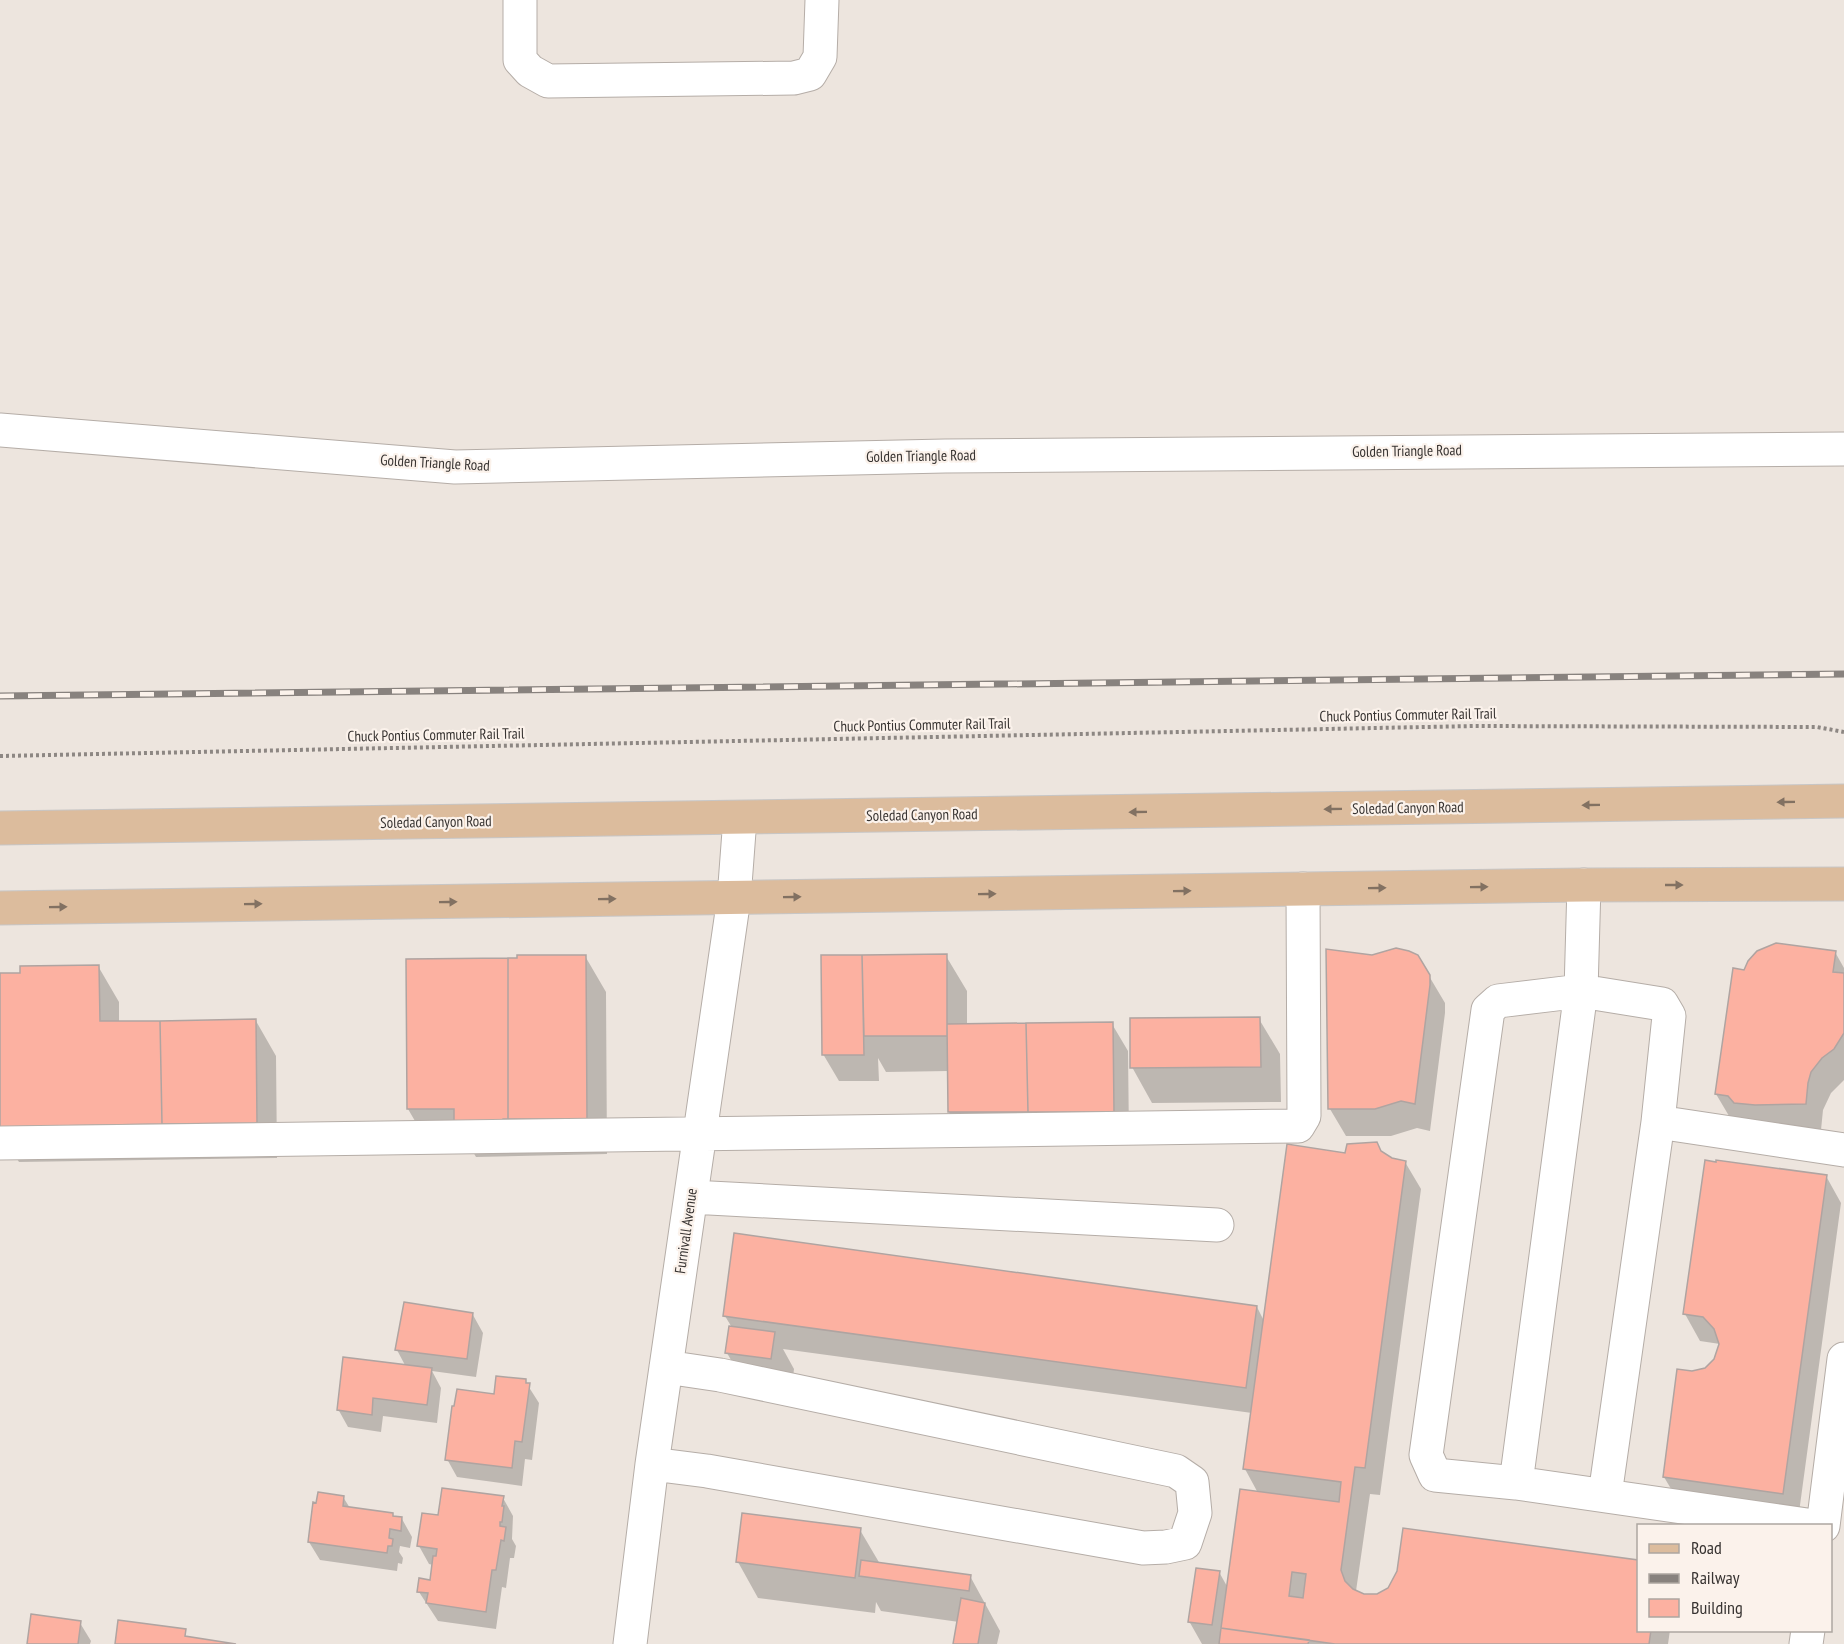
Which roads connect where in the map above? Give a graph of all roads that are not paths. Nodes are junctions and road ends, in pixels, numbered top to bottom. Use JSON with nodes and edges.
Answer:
{"nodes":[{"id":1,"x":520,"y":0,"type":"edge"},
{"id":2,"x":822,"y":0,"type":"edge"},
{"id":3,"x":0,"y":430,"type":"edge"},
{"id":4,"x":1844,"y":448,"type":"edge"},
{"id":5,"x":1844,"y":801,"type":"edge"},
{"id":6,"x":740,"y":818,"type":"junction"},
{"id":7,"x":0,"y":828,"type":"edge"},
{"id":8,"x":1844,"y":884,"type":"edge"},
{"id":9,"x":1584,"y":885,"type":"junction"},
{"id":10,"x":1303,"y":889,"type":"junction"},
{"id":11,"x":734,"y":898,"type":"junction"},
{"id":12,"x":0,"y":908,"type":"edge"},
{"id":13,"x":1581,"y":991,"type":"junction"},
{"id":14,"x":1658,"y":1122,"type":"junction"},
{"id":15,"x":700,"y":1135,"type":"junction"},
{"id":16,"x":0,"y":1143,"type":"edge"},
{"id":17,"x":1844,"y":1150,"type":"edge"},
{"id":18,"x":691,"y":1197,"type":"junction"},
{"id":19,"x":1217,"y":1225,"type":"dead end"},
{"id":20,"x":666,"y":1366,"type":"junction"},
{"id":21,"x":1843,"y":1369,"type":"edge"},
{"id":22,"x":652,"y":1464,"type":"junction"},
{"id":23,"x":1516,"y":1483,"type":"junction"},
{"id":24,"x":1605,"y":1496,"type":"junction"},
{"id":25,"x":1827,"y":1517,"type":"edge"},
{"id":26,"x":630,"y":1644,"type":"edge"}],
"edges":[{"from":1,"to":2,"type":"street"},
{"from":3,"to":4,"type":"street","name":"Golden Triangle Road"},
{"from":5,"to":6,"type":"main road","name":"Soledad Canyon Road","one_way":true},
{"from":6,"to":7,"type":"main road","name":"Soledad Canyon Road"},
{"from":6,"to":11,"type":"street","name":"Furnivall Avenue"},
{"from":9,"to":8,"type":"main road","one_way":true},
{"from":10,"to":9,"type":"main road","one_way":true},
{"from":9,"to":13,"type":"street"},
{"from":11,"to":10,"type":"main road","one_way":true},
{"from":10,"to":15,"type":"street"},
{"from":12,"to":11,"type":"main road","one_way":true},
{"from":11,"to":15,"type":"street","name":"Furnivall Avenue"},
{"from":13,"to":14,"type":"street"},
{"from":13,"to":23,"type":"street"},
{"from":13,"to":23,"type":"street"},
{"from":14,"to":17,"type":"street"},
{"from":14,"to":24,"type":"street"},
{"from":15,"to":16,"type":"street"},
{"from":15,"to":18,"type":"street","name":"Furnivall Avenue"},
{"from":18,"to":19,"type":"street"},
{"from":18,"to":20,"type":"street","name":"Furnivall Avenue"},
{"from":20,"to":22,"type":"street","name":"Furnivall Avenue"},
{"from":20,"to":22,"type":"street"},
{"from":21,"to":25,"type":"street"},
{"from":22,"to":26,"type":"street","name":"Furnivall Avenue"},
{"from":23,"to":24,"type":"street"},
{"from":24,"to":25,"type":"street"}]}
